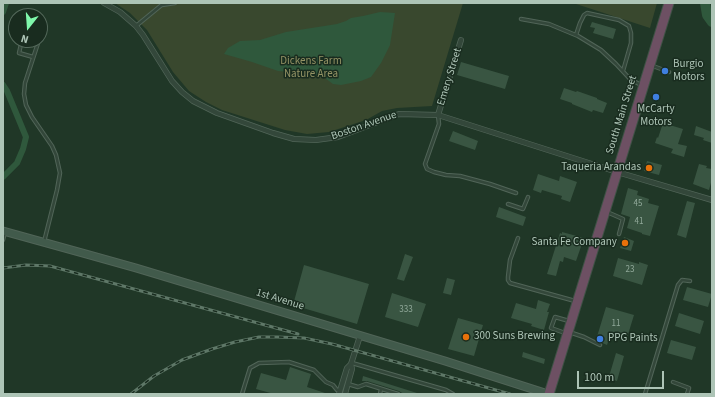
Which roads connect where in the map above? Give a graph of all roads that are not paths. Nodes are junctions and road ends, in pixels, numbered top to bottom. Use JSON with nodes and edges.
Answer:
{"nodes":[{"id":1,"x":104,"y":3,"type":"edge"},
{"id":2,"x":174,"y":3,"type":"edge"},
{"id":3,"x":669,"y":3,"type":"edge"},
{"id":4,"x":163,"y":4,"type":"edge"},
{"id":5,"x":521,"y":19,"type":"dead end"},
{"id":6,"x":136,"y":26,"type":"junction"},
{"id":7,"x":576,"y":35,"type":"junction"},
{"id":8,"x":461,"y":40,"type":"dead end"},
{"id":9,"x":20,"y":48,"type":"edge"},
{"id":10,"x":36,"y":48,"type":"edge"},
{"id":11,"x":33,"y":57,"type":"junction"},
{"id":12,"x":650,"y":66,"type":"junction"},
{"id":13,"x":623,"y":71,"type":"junction"},
{"id":14,"x":669,"y":72,"type":"dead end"},
{"id":15,"x":644,"y":86,"type":"junction"},
{"id":16,"x":438,"y":115,"type":"junction"},
{"id":17,"x":617,"y":172,"type":"junction"},
{"id":18,"x":516,"y":193,"type":"dead end"},
{"id":19,"x":528,"y":197,"type":"dead end"},
{"id":20,"x":712,"y":200,"type":"edge"},
{"id":21,"x":508,"y":204,"type":"dead end"},
{"id":22,"x":605,"y":211,"type":"junction"},
{"id":23,"x":4,"y":232,"type":"edge"},
{"id":24,"x":619,"y":234,"type":"dead end"},
{"id":25,"x":518,"y":238,"type":"dead end"},
{"id":26,"x":3,"y":240,"type":"edge"},
{"id":27,"x":44,"y":243,"type":"junction"},
{"id":28,"x":690,"y":281,"type":"dead end"},
{"id":29,"x":578,"y":302,"type":"junction"},
{"id":30,"x":571,"y":322,"type":"junction"},
{"id":31,"x":568,"y":332,"type":"junction"},
{"id":32,"x":360,"y":336,"type":"junction"},
{"id":33,"x":600,"y":345,"type":"dead end"},
{"id":34,"x":351,"y":363,"type":"junction"},
{"id":35,"x":672,"y":382,"type":"dead end"},
{"id":36,"x":348,"y":384,"type":"junction"},
{"id":37,"x":382,"y":389,"type":"junction"},
{"id":38,"x":340,"y":392,"type":"edge"},
{"id":39,"x":242,"y":394,"type":"edge"},
{"id":40,"x":345,"y":394,"type":"edge"},
{"id":41,"x":380,"y":394,"type":"edge"},
{"id":42,"x":398,"y":394,"type":"edge"},
{"id":43,"x":452,"y":394,"type":"edge"},
{"id":44,"x":549,"y":394,"type":"edge"},
{"id":45,"x":645,"y":394,"type":"edge"},
{"id":46,"x":687,"y":394,"type":"edge"}],
"edges":[{"from":1,"to":6,"type":"street","name":"Boston Avenue"},
{"from":2,"to":4,"type":"lane"},
{"from":3,"to":12,"type":"highway","name":"South Main Street"},
{"from":4,"to":6,"type":"lane"},
{"from":5,"to":7,"type":"lane"},
{"from":6,"to":16,"type":"street","name":"Boston Avenue"},
{"from":7,"to":13,"type":"lane"},
{"from":7,"to":13,"type":"lane"},
{"from":8,"to":16,"type":"street","name":"Emery Street"},
{"from":9,"to":11,"type":"lane"},
{"from":10,"to":11,"type":"lane"},
{"from":11,"to":27,"type":"lane"},
{"from":12,"to":14,"type":"lane"},
{"from":12,"to":15,"type":"highway","name":"South Main Street"},
{"from":13,"to":15,"type":"lane"},
{"from":15,"to":17,"type":"highway","name":"South Main Street"},
{"from":16,"to":17,"type":"street","name":"Boston Avenue"},
{"from":16,"to":18,"type":"lane"},
{"from":17,"to":20,"type":"street","name":"Boston Avenue"},
{"from":17,"to":22,"type":"highway","name":"South Main Street"},
{"from":19,"to":21,"type":"lane"},
{"from":22,"to":24,"type":"lane"},
{"from":22,"to":29,"type":"highway","name":"South Main Street"},
{"from":23,"to":26,"type":"lane"},
{"from":23,"to":27,"type":"street","name":"1st Avenue"},
{"from":25,"to":29,"type":"lane"},
{"from":27,"to":32,"type":"street","name":"1st Avenue"},
{"from":28,"to":45,"type":"lane"},
{"from":29,"to":30,"type":"highway","name":"South Main Street"},
{"from":30,"to":31,"type":"highway","name":"South Main Street"},
{"from":30,"to":31,"type":"lane"},
{"from":31,"to":33,"type":"lane"},
{"from":31,"to":44,"type":"highway","name":"South Main Street"},
{"from":32,"to":34,"type":"street"},
{"from":32,"to":44,"type":"street","name":"1st Avenue"},
{"from":34,"to":36,"type":"street"},
{"from":34,"to":38,"type":"street"},
{"from":34,"to":43,"type":"lane"},
{"from":35,"to":46,"type":"lane"},
{"from":36,"to":37,"type":"lane"},
{"from":36,"to":40,"type":"street"},
{"from":37,"to":41,"type":"lane"},
{"from":37,"to":42,"type":"lane"},
{"from":38,"to":39,"type":"lane"}]}
